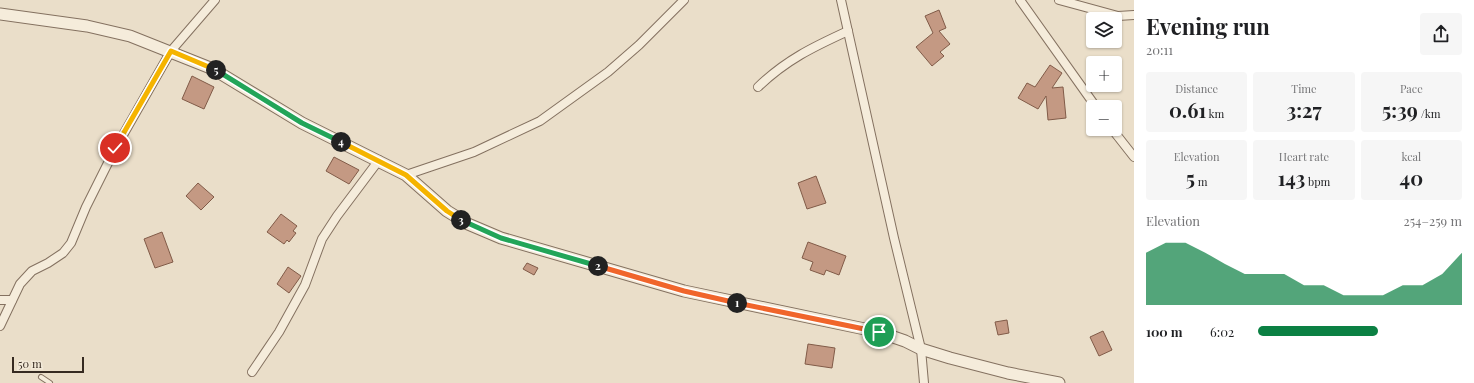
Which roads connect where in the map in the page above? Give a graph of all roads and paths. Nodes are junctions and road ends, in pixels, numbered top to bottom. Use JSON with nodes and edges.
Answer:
{"nodes":[{"id":1,"x":215,"y":0,"type":"edge"},
{"id":2,"x":684,"y":0,"type":"edge"},
{"id":3,"x":841,"y":0,"type":"edge"},
{"id":4,"x":1020,"y":0,"type":"edge"},
{"id":5,"x":1060,"y":0,"type":"edge"},
{"id":6,"x":0,"y":14,"type":"edge"},
{"id":7,"x":1134,"y":15,"type":"edge"},
{"id":8,"x":848,"y":31,"type":"junction"},
{"id":9,"x":171,"y":51,"type":"junction"},
{"id":10,"x":758,"y":87,"type":"dead end"},
{"id":11,"x":1091,"y":100,"type":"edge"},
{"id":12,"x":1118,"y":136,"type":"edge"},
{"id":13,"x":1134,"y":157,"type":"edge"},
{"id":14,"x":379,"y":160,"type":"junction"},
{"id":15,"x":406,"y":175,"type":"junction"},
{"id":16,"x":0,"y":300,"type":"edge"},
{"id":17,"x":12,"y":300,"type":"junction"},
{"id":18,"x":0,"y":326,"type":"edge"},
{"id":19,"x":920,"y":349,"type":"junction"},
{"id":20,"x":252,"y":372,"type":"dead end"},
{"id":21,"x":41,"y":377,"type":"dead end"},
{"id":22,"x":50,"y":383,"type":"edge"},
{"id":23,"x":924,"y":383,"type":"edge"},
{"id":24,"x":1060,"y":383,"type":"edge"}],
"edges":[{"from":1,"to":9,"type":"street"},
{"from":2,"to":15,"type":"street"},
{"from":3,"to":8,"type":"street"},
{"from":4,"to":11,"type":"street"},
{"from":5,"to":7,"type":"street"},
{"from":6,"to":9,"type":"street"},
{"from":8,"to":10,"type":"street"},
{"from":8,"to":19,"type":"street"},
{"from":9,"to":14,"type":"street"},
{"from":9,"to":17,"type":"street"},
{"from":12,"to":13,"type":"street"},
{"from":14,"to":15,"type":"street"},
{"from":14,"to":20,"type":"street"},
{"from":15,"to":19,"type":"street"},
{"from":16,"to":17,"type":"street"},
{"from":17,"to":18,"type":"street"},
{"from":19,"to":23,"type":"street"},
{"from":19,"to":24,"type":"street"},
{"from":21,"to":22,"type":"lane"}]}
